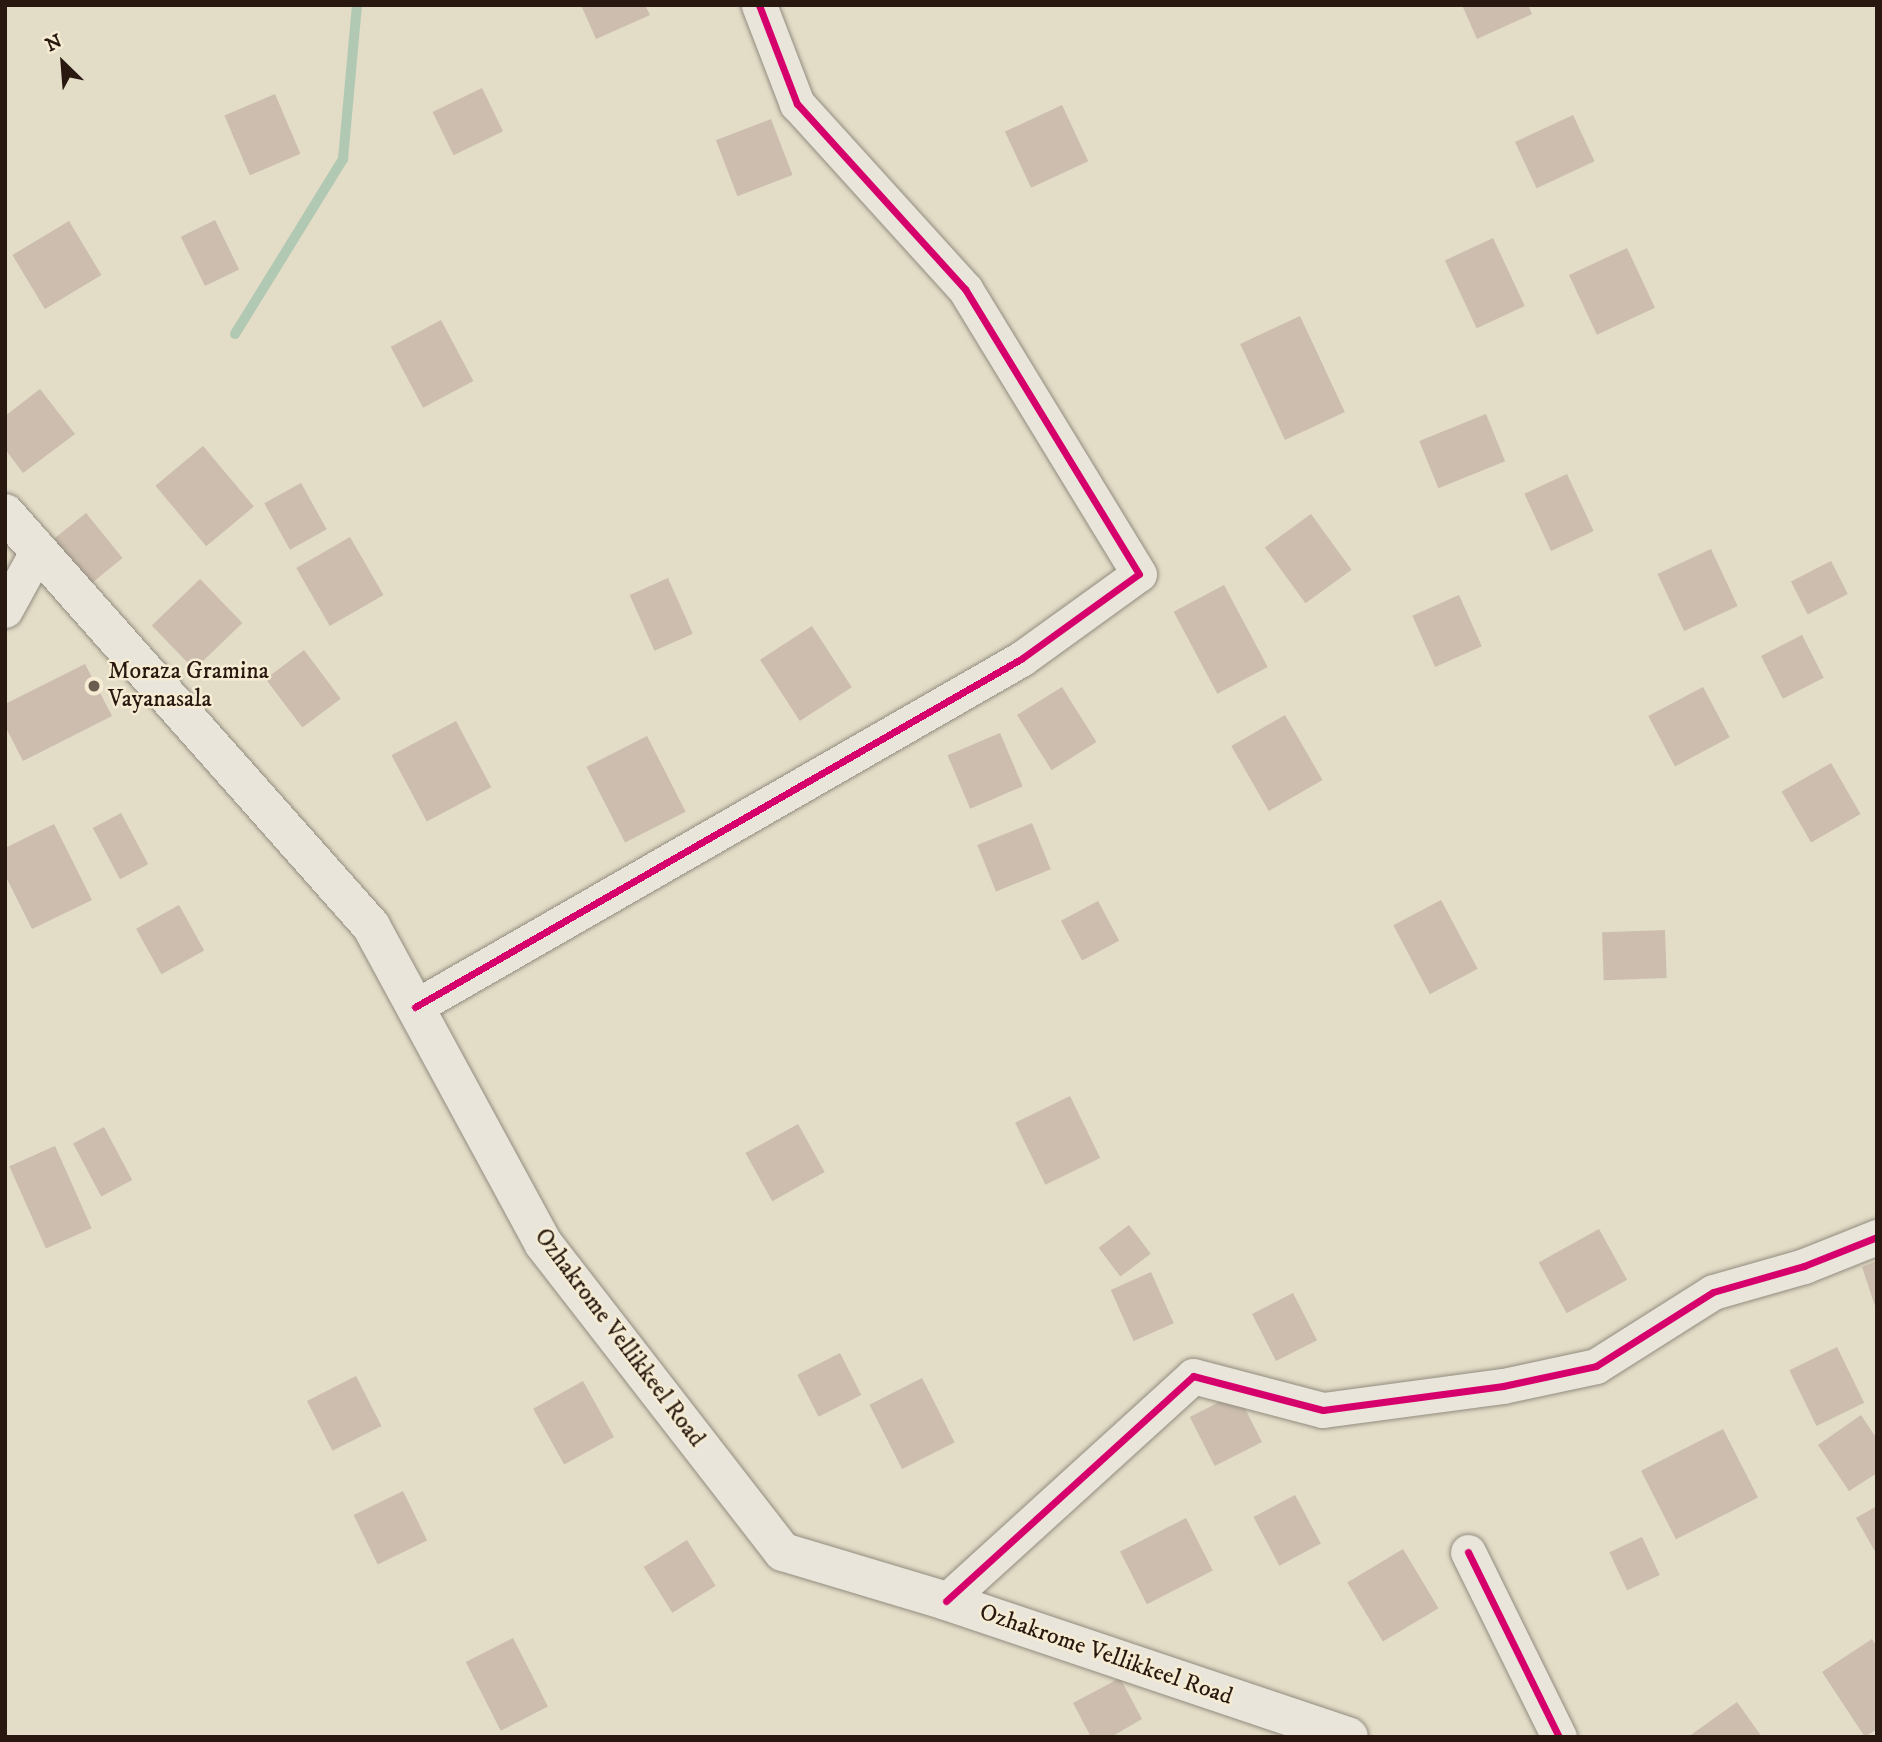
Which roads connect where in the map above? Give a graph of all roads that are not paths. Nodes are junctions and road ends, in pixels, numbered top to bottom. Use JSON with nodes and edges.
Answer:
{"nodes":[{"id":1,"x":759,"y":5,"type":"edge"},
{"id":2,"x":5,"y":513,"type":"edge"},
{"id":3,"x":38,"y":550,"type":"junction"},
{"id":4,"x":5,"y":610,"type":"edge"},
{"id":5,"x":415,"y":1007,"type":"junction"},
{"id":6,"x":1877,"y":1237,"type":"edge"},
{"id":7,"x":1468,"y":1552,"type":"dead end"},
{"id":8,"x":946,"y":1601,"type":"junction"},
{"id":9,"x":1349,"y":1737,"type":"edge"},
{"id":10,"x":1559,"y":1737,"type":"edge"}],
"edges":[{"from":1,"to":5,"type":"street"},
{"from":2,"to":3,"type":"main road","name":"Ozhakrome Vellikkeel Road"},
{"from":3,"to":4,"type":"street"},
{"from":3,"to":5,"type":"main road","name":"Ozhakrome Vellikkeel Road"},
{"from":5,"to":8,"type":"main road","name":"Ozhakrome Vellikkeel Road"},
{"from":6,"to":8,"type":"street"},
{"from":7,"to":10,"type":"street"},
{"from":8,"to":9,"type":"main road","name":"Ozhakrome Vellikkeel Road"}]}
